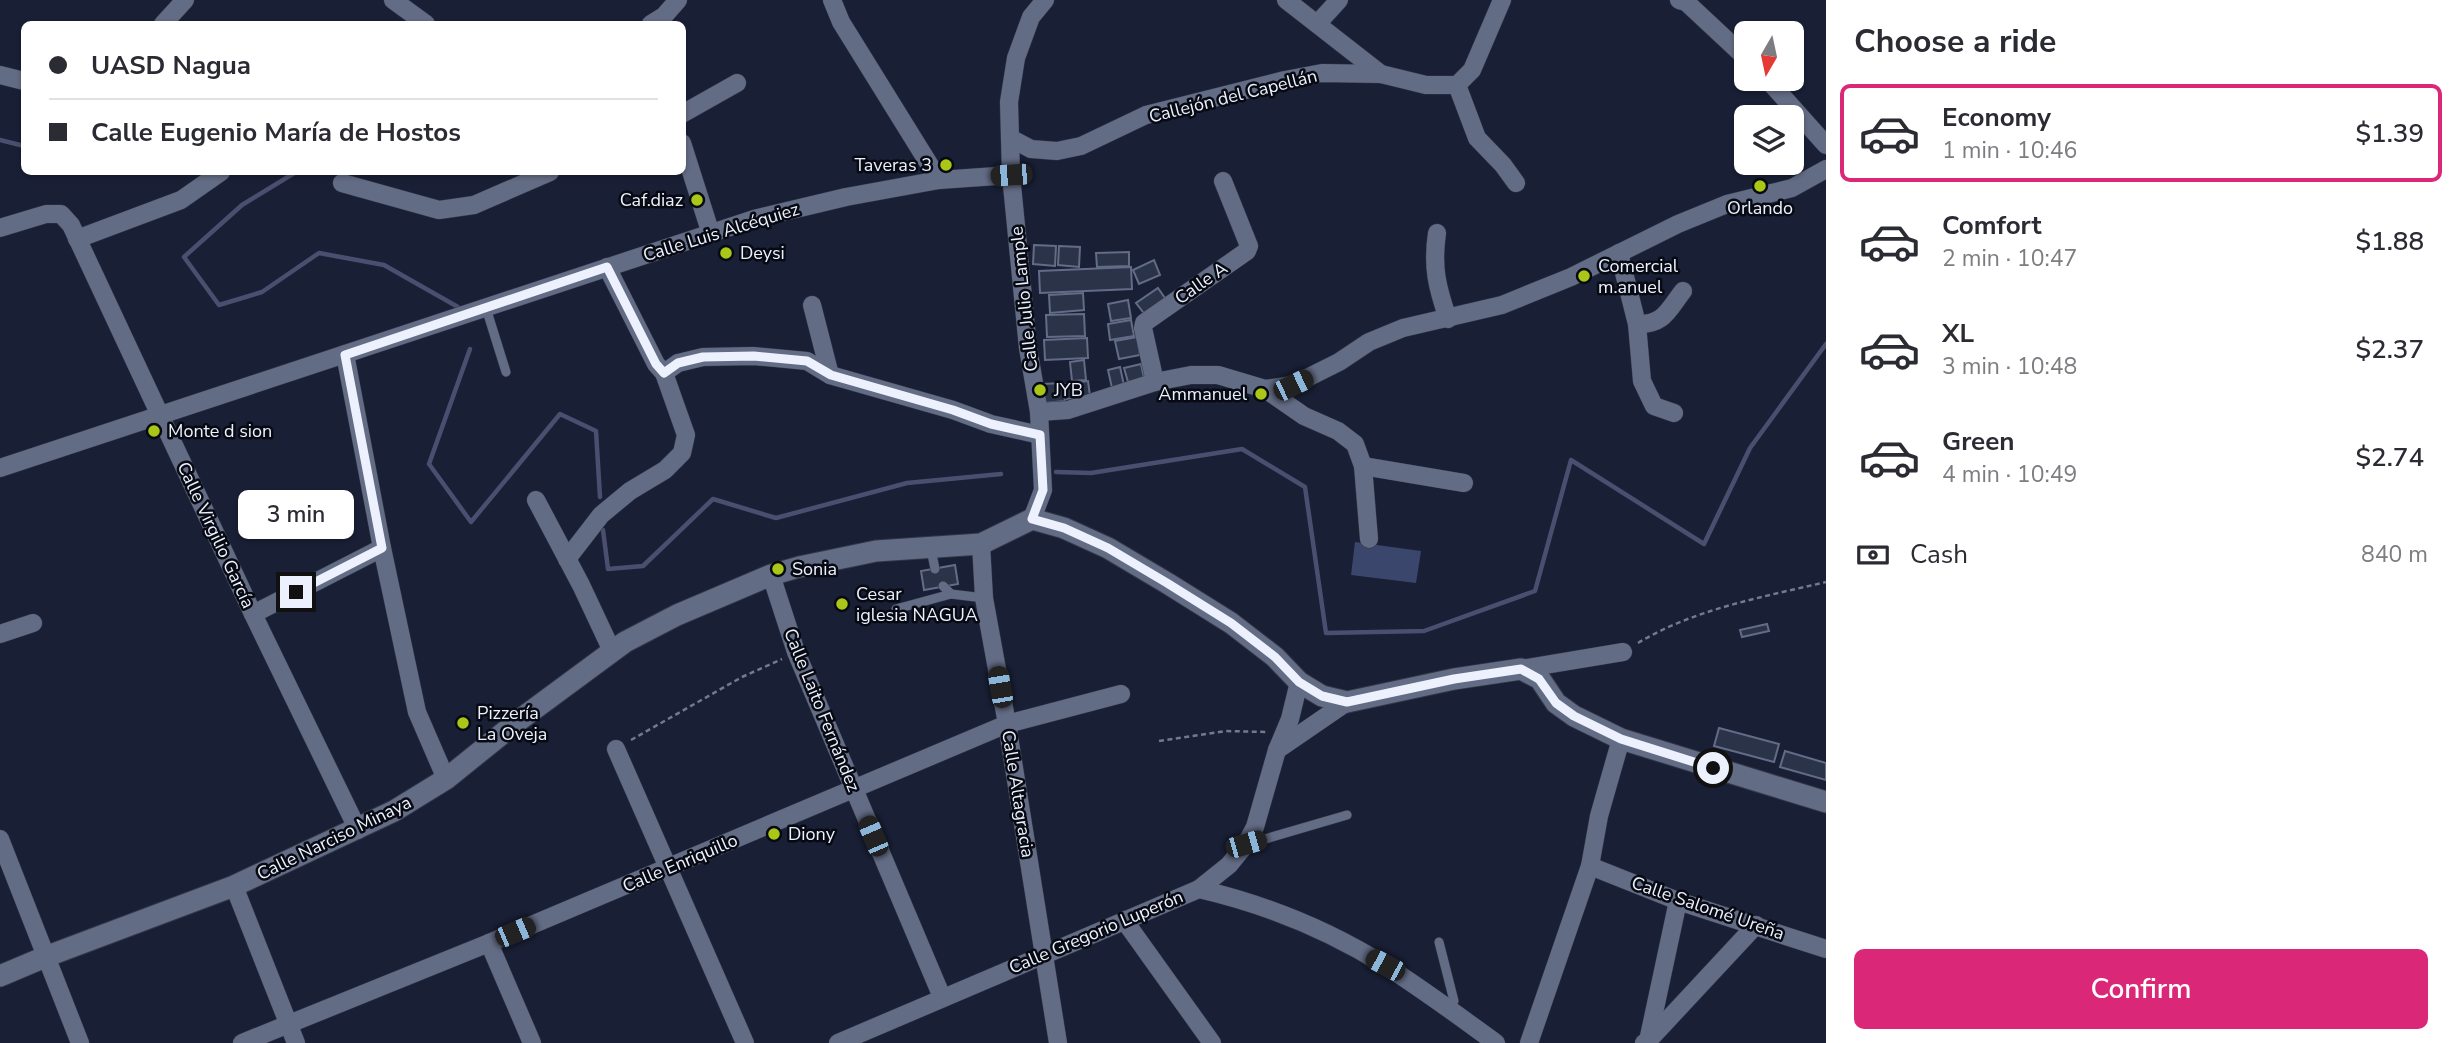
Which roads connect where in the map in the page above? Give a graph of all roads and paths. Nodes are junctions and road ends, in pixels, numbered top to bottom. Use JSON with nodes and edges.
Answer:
{"nodes":[{"id":1,"x":185,"y":0,"type":"edge"},
{"id":2,"x":393,"y":0,"type":"edge"},
{"id":3,"x":678,"y":0,"type":"edge"},
{"id":4,"x":832,"y":0,"type":"edge"},
{"id":5,"x":1045,"y":0,"type":"edge"},
{"id":6,"x":1286,"y":0,"type":"edge"},
{"id":7,"x":1339,"y":0,"type":"edge"},
{"id":8,"x":1501,"y":0,"type":"edge"},
{"id":9,"x":1684,"y":1,"type":"edge"},
{"id":10,"x":166,"y":21,"type":"edge"},
{"id":11,"x":422,"y":21,"type":"edge"},
{"id":12,"x":656,"y":21,"type":"edge"},
{"id":13,"x":1318,"y":23,"type":"junction"},
{"id":14,"x":1734,"y":47,"type":"edge"},
{"id":15,"x":1381,"y":74,"type":"junction"},
{"id":16,"x":0,"y":75,"type":"edge"},
{"id":17,"x":21,"y":80,"type":"edge"},
{"id":18,"x":737,"y":83,"type":"dead end"},
{"id":19,"x":1457,"y":85,"type":"junction"},
{"id":20,"x":1778,"y":91,"type":"edge"},
{"id":21,"x":686,"y":112,"type":"edge"},
{"id":22,"x":1010,"y":138,"type":"junction"},
{"id":23,"x":1826,"y":145,"type":"edge"},
{"id":24,"x":686,"y":156,"type":"edge"},
{"id":25,"x":1826,"y":169,"type":"edge"},
{"id":26,"x":217,"y":175,"type":"edge"},
{"id":27,"x":544,"y":175,"type":"edge"},
{"id":28,"x":1011,"y":175,"type":"junction"},
{"id":29,"x":939,"y":180,"type":"junction"},
{"id":30,"x":1223,"y":181,"type":"dead end"},
{"id":31,"x":342,"y":183,"type":"dead end"},
{"id":32,"x":1516,"y":183,"type":"dead end"},
{"id":33,"x":0,"y":228,"type":"edge"},
{"id":34,"x":1437,"y":233,"type":"dead end"},
{"id":35,"x":711,"y":234,"type":"junction"},
{"id":36,"x":77,"y":239,"type":"junction"},
{"id":37,"x":1619,"y":253,"type":"junction"},
{"id":38,"x":607,"y":267,"type":"junction"},
{"id":39,"x":1683,"y":291,"type":"dead end"},
{"id":40,"x":812,"y":305,"type":"dead end"},
{"id":41,"x":486,"y":307,"type":"junction"},
{"id":42,"x":1448,"y":319,"type":"junction"},
{"id":43,"x":1637,"y":324,"type":"junction"},
{"id":44,"x":345,"y":355,"type":"junction"},
{"id":45,"x":506,"y":372,"type":"dead end"},
{"id":46,"x":664,"y":373,"type":"junction"},
{"id":47,"x":831,"y":375,"type":"junction"},
{"id":48,"x":1155,"y":382,"type":"junction"},
{"id":49,"x":1265,"y":389,"type":"junction"},
{"id":50,"x":1039,"y":412,"type":"junction"},
{"id":51,"x":1674,"y":413,"type":"dead end"},
{"id":52,"x":159,"y":416,"type":"junction"},
{"id":53,"x":1040,"y":435,"type":"junction"},
{"id":54,"x":1363,"y":466,"type":"junction"},
{"id":55,"x":0,"y":468,"type":"edge"},
{"id":56,"x":1465,"y":482,"type":"dead end"},
{"id":57,"x":536,"y":500,"type":"dead end"},
{"id":58,"x":1032,"y":519,"type":"junction"},
{"id":59,"x":1369,"y":540,"type":"dead end"},
{"id":60,"x":981,"y":544,"type":"junction"},
{"id":61,"x":931,"y":547,"type":"junction"},
{"id":62,"x":382,"y":548,"type":"junction"},
{"id":63,"x":567,"y":559,"type":"junction"},
{"id":64,"x":935,"y":569,"type":"dead end"},
{"id":65,"x":771,"y":575,"type":"junction"},
{"id":66,"x":1826,"y":582,"type":"edge"},
{"id":67,"x":943,"y":586,"type":"dead end"},
{"id":68,"x":951,"y":594,"type":"junction"},
{"id":69,"x":984,"y":598,"type":"junction"},
{"id":70,"x":896,"y":610,"type":"dead end"},
{"id":71,"x":253,"y":614,"type":"junction"},
{"id":72,"x":33,"y":623,"type":"dead end"},
{"id":73,"x":0,"y":634,"type":"edge"},
{"id":74,"x":612,"y":651,"type":"junction"},
{"id":75,"x":796,"y":652,"type":"junction"},
{"id":76,"x":1623,"y":652,"type":"joint"},
{"id":77,"x":1521,"y":669,"type":"junction"},
{"id":78,"x":1299,"y":682,"type":"junction"},
{"id":79,"x":1121,"y":694,"type":"dead end"},
{"id":80,"x":1347,"y":702,"type":"junction"},
{"id":81,"x":1007,"y":724,"type":"junction"},
{"id":82,"x":1284,"y":733,"type":"junction"},
{"id":83,"x":1621,"y":739,"type":"junction"},
{"id":84,"x":1159,"y":741,"type":"dead end"},
{"id":85,"x":616,"y":749,"type":"joint"},
{"id":86,"x":1277,"y":750,"type":"junction"},
{"id":87,"x":446,"y":779,"type":"junction"},
{"id":88,"x":854,"y":790,"type":"junction"},
{"id":89,"x":1826,"y":802,"type":"edge"},
{"id":90,"x":1348,"y":815,"type":"dead end"},
{"id":91,"x":358,"y":830,"type":"junction"},
{"id":92,"x":0,"y":839,"type":"edge"},
{"id":93,"x":1246,"y":844,"type":"junction"},
{"id":94,"x":1590,"y":866,"type":"junction"},
{"id":95,"x":670,"y":867,"type":"junction"},
{"id":96,"x":234,"y":886,"type":"junction"},
{"id":97,"x":1199,"y":889,"type":"junction"},
{"id":98,"x":1678,"y":901,"type":"junction"},
{"id":99,"x":1124,"y":920,"type":"junction"},
{"id":100,"x":1756,"y":925,"type":"junction"},
{"id":101,"x":1439,"y":942,"type":"dead end"},
{"id":102,"x":489,"y":943,"type":"junction"},
{"id":103,"x":1826,"y":949,"type":"edge"},
{"id":104,"x":1044,"y":953,"type":"junction"},
{"id":105,"x":45,"y":957,"type":"junction"},
{"id":106,"x":0,"y":976,"type":"edge"},
{"id":107,"x":942,"y":997,"type":"junction"},
{"id":108,"x":1448,"y":1009,"type":"junction"},
{"id":109,"x":288,"y":1025,"type":"junction"},
{"id":110,"x":1647,"y":1042,"type":"edge"},
{"id":111,"x":80,"y":1043,"type":"edge"},
{"id":112,"x":242,"y":1043,"type":"edge"},
{"id":113,"x":296,"y":1043,"type":"edge"},
{"id":114,"x":532,"y":1043,"type":"edge"},
{"id":115,"x":745,"y":1043,"type":"edge"},
{"id":116,"x":838,"y":1043,"type":"edge"},
{"id":117,"x":1058,"y":1043,"type":"edge"},
{"id":118,"x":1212,"y":1043,"type":"edge"},
{"id":119,"x":1496,"y":1043,"type":"edge"},
{"id":120,"x":1529,"y":1043,"type":"edge"}],
"edges":[{"from":1,"to":10,"type":"street"},
{"from":2,"to":11,"type":"street"},
{"from":3,"to":12,"type":"street"},
{"from":4,"to":29,"type":"street"},
{"from":5,"to":22,"type":"street","name":"Calle Julio Lample"},
{"from":6,"to":13,"type":"street"},
{"from":7,"to":13,"type":"street"},
{"from":8,"to":19,"type":"street"},
{"from":9,"to":14,"type":"street"},
{"from":13,"to":15,"type":"street"},
{"from":15,"to":19,"type":"street"},
{"from":15,"to":22,"type":"street","name":"Callejón del Capellán"},
{"from":16,"to":17,"type":"street"},
{"from":18,"to":21,"type":"street"},
{"from":19,"to":32,"type":"street"},
{"from":20,"to":23,"type":"street"},
{"from":22,"to":28,"type":"street","name":"Calle Julio Lample"},
{"from":24,"to":35,"type":"street"},
{"from":25,"to":37,"type":"street"},
{"from":26,"to":36,"type":"street"},
{"from":27,"to":31,"type":"street"},
{"from":28,"to":29,"type":"street","name":"Calle Luis Alcéquiez"},
{"from":28,"to":50,"type":"street","name":"Calle Julio Lample"},
{"from":29,"to":35,"type":"street","name":"Calle Luis Alcéquiez"},
{"from":30,"to":48,"type":"street","name":"Calle A"},
{"from":33,"to":36,"type":"street","name":"Calle Virgilio García"},
{"from":34,"to":42,"type":"street"},
{"from":35,"to":38,"type":"street","name":"Calle Luis Alcéquiez"},
{"from":36,"to":52,"type":"street","name":"Calle Virgilio García"},
{"from":37,"to":42,"type":"street"},
{"from":37,"to":43,"type":"street"},
{"from":38,"to":41,"type":"street","name":"Calle Luis Alcéquiez"},
{"from":38,"to":46,"type":"street"},
{"from":39,"to":43,"type":"street"},
{"from":40,"to":47,"type":"street"},
{"from":41,"to":44,"type":"street","name":"Calle Luis Alcéquiez"},
{"from":41,"to":45,"type":"lane"},
{"from":42,"to":49,"type":"street"},
{"from":43,"to":51,"type":"street"},
{"from":44,"to":52,"type":"street","name":"Calle Luis Alcéquiez"},
{"from":44,"to":62,"type":"street"},
{"from":46,"to":47,"type":"street"},
{"from":46,"to":63,"type":"street"},
{"from":47,"to":53,"type":"street"},
{"from":48,"to":49,"type":"street"},
{"from":48,"to":50,"type":"street"},
{"from":49,"to":54,"type":"street"},
{"from":50,"to":53,"type":"street","name":"Calle Julio Lample"},
{"from":52,"to":55,"type":"street","name":"Calle Luis Alcéquiez"},
{"from":52,"to":71,"type":"street","name":"Calle Virgilio García"},
{"from":53,"to":58,"type":"street","name":"Calle Julio Lample"},
{"from":54,"to":56,"type":"street"},
{"from":54,"to":59,"type":"street"},
{"from":57,"to":63,"type":"street"},
{"from":58,"to":60,"type":"street","name":"Calle Narciso Minaya"},
{"from":58,"to":78,"type":"street"},
{"from":60,"to":61,"type":"street","name":"Calle Narciso Minaya"},
{"from":60,"to":69,"type":"street","name":"Calle Altagracia"},
{"from":61,"to":64,"type":"lane"},
{"from":61,"to":65,"type":"street","name":"Calle Narciso Minaya"},
{"from":62,"to":71,"type":"street"},
{"from":62,"to":87,"type":"street"},
{"from":63,"to":74,"type":"street"},
{"from":65,"to":74,"type":"street","name":"Calle Narciso Minaya"},
{"from":65,"to":75,"type":"street","name":"Calle Laito Fernández"},
{"from":66,"to":76,"type":"path"},
{"from":67,"to":68,"type":"lane"},
{"from":68,"to":69,"type":"lane"},
{"from":68,"to":70,"type":"lane"},
{"from":69,"to":81,"type":"street","name":"Calle Altagracia"},
{"from":71,"to":91,"type":"street","name":"Calle Virgilio García"},
{"from":72,"to":73,"type":"street"},
{"from":74,"to":87,"type":"street","name":"Calle Narciso Minaya"},
{"from":75,"to":85,"type":"path"},
{"from":75,"to":88,"type":"street","name":"Calle Laito Fernández"},
{"from":76,"to":77,"type":"street"},
{"from":77,"to":80,"type":"street"},
{"from":77,"to":83,"type":"street"},
{"from":78,"to":80,"type":"street"},
{"from":78,"to":82,"type":"street"},
{"from":79,"to":81,"type":"street","name":"Calle Enriquillo"},
{"from":80,"to":86,"type":"street"},
{"from":81,"to":88,"type":"street","name":"Calle Enriquillo"},
{"from":81,"to":104,"type":"street","name":"Calle Altagracia"},
{"from":82,"to":84,"type":"path"},
{"from":82,"to":86,"type":"street"},
{"from":83,"to":89,"type":"street"},
{"from":83,"to":94,"type":"street"},
{"from":85,"to":95,"type":"street"},
{"from":86,"to":93,"type":"street"},
{"from":87,"to":91,"type":"street","name":"Calle Narciso Minaya"},
{"from":88,"to":95,"type":"street","name":"Calle Enriquillo"},
{"from":88,"to":107,"type":"street","name":"Calle Laito Fernández"},
{"from":90,"to":93,"type":"lane"},
{"from":91,"to":96,"type":"street","name":"Calle Narciso Minaya"},
{"from":92,"to":105,"type":"street"},
{"from":93,"to":97,"type":"street"},
{"from":94,"to":98,"type":"street","name":"Calle Salomé Ureña"},
{"from":94,"to":120,"type":"street"},
{"from":95,"to":102,"type":"street","name":"Calle Enriquillo"},
{"from":95,"to":115,"type":"street"},
{"from":96,"to":105,"type":"street","name":"Calle Narciso Minaya"},
{"from":96,"to":109,"type":"street"},
{"from":97,"to":99,"type":"street","name":"Calle Gregorio Luperón"},
{"from":97,"to":108,"type":"street","name":"Calle Gregorio Luperón"},
{"from":98,"to":100,"type":"street","name":"Calle Salomé Ureña"},
{"from":98,"to":110,"type":"street"},
{"from":99,"to":104,"type":"street","name":"Calle Gregorio Luperón"},
{"from":99,"to":118,"type":"street"},
{"from":100,"to":103,"type":"street","name":"Calle Salomé Ureña"},
{"from":100,"to":110,"type":"street"},
{"from":101,"to":108,"type":"lane"},
{"from":102,"to":109,"type":"street","name":"Calle Enriquillo"},
{"from":102,"to":114,"type":"street"},
{"from":104,"to":107,"type":"street","name":"Calle Gregorio Luperón"},
{"from":104,"to":117,"type":"street","name":"Calle Altagracia"},
{"from":105,"to":106,"type":"street","name":"Calle Narciso Minaya"},
{"from":105,"to":111,"type":"street"},
{"from":107,"to":116,"type":"street","name":"Calle Gregorio Luperón"},
{"from":108,"to":119,"type":"street","name":"Calle Gregorio Luperón"},
{"from":109,"to":112,"type":"street","name":"Calle Enriquillo"},
{"from":109,"to":113,"type":"street"}]}
